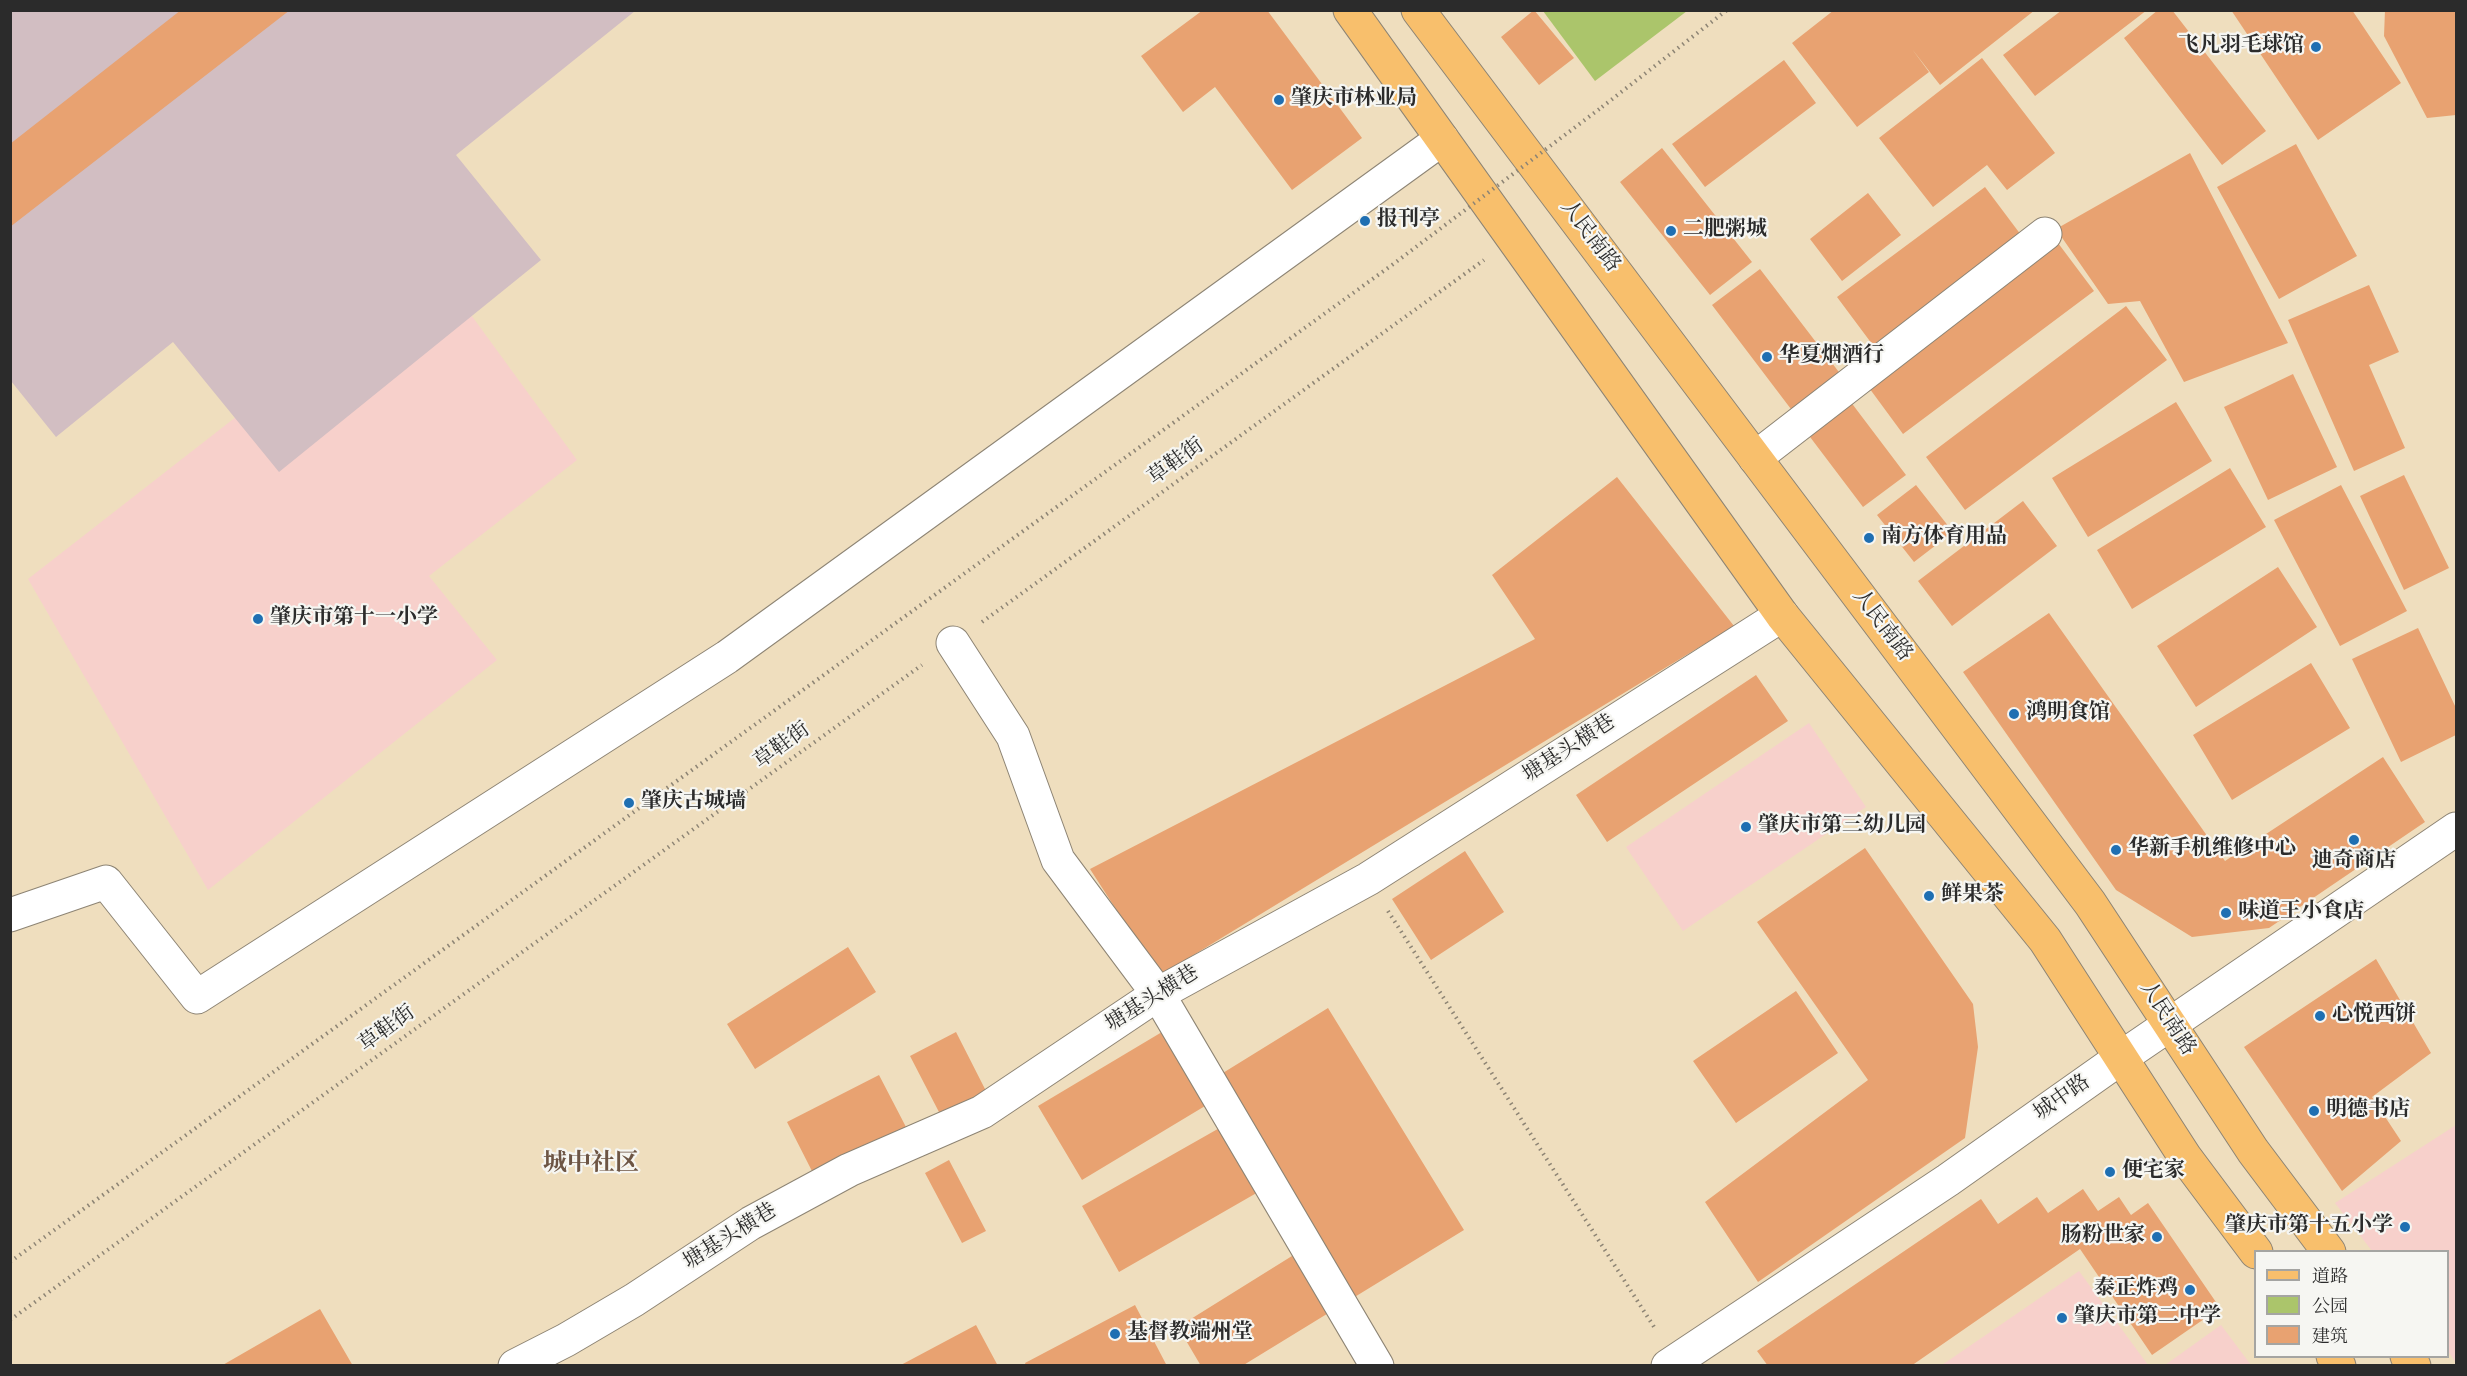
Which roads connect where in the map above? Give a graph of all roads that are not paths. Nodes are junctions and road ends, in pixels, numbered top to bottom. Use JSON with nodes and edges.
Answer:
{"nodes":[{"id":1,"x":1350,"y":10,"type":"edge"},
{"id":2,"x":1418,"y":10,"type":"edge"},
{"id":3,"x":1442,"y":139,"type":"junction"},
{"id":4,"x":2045,"y":234,"type":"dead end"},
{"id":5,"x":1755,"y":458,"type":"junction"},
{"id":6,"x":1782,"y":615,"type":"junction"},
{"id":7,"x":953,"y":643,"type":"road end"},
{"id":8,"x":2457,"y":829,"type":"edge"},
{"id":9,"x":10,"y":915,"type":"edge"},
{"id":10,"x":1158,"y":994,"type":"junction"},
{"id":11,"x":2170,"y":1025,"type":"junction"},
{"id":12,"x":2122,"y":1057,"type":"junction"},
{"id":13,"x":2255,"y":1250,"type":"edge"},
{"id":14,"x":2328,"y":1250,"type":"edge"},
{"id":15,"x":1672,"y":1363,"type":"edge"},
{"id":16,"x":515,"y":1365,"type":"edge"},
{"id":17,"x":1377,"y":1365,"type":"edge"}],
"edges":[{"from":1,"to":3,"type":"main road"},
{"from":2,"to":5,"type":"main road","name":"人民南路"},
{"from":3,"to":6,"type":"main road"},
{"from":3,"to":9,"type":"street"},
{"from":4,"to":5,"type":"street"},
{"from":5,"to":11,"type":"main road","name":"人民南路"},
{"from":6,"to":10,"type":"street","name":"塘基头横巷"},
{"from":6,"to":12,"type":"main road"},
{"from":7,"to":10,"type":"street"},
{"from":8,"to":11,"type":"street","name":"城中路"},
{"from":10,"to":16,"type":"street","name":"塘基头横巷"},
{"from":10,"to":17,"type":"street"},
{"from":11,"to":12,"type":"street","name":"城中路"},
{"from":11,"to":14,"type":"main road","name":"人民南路"},
{"from":12,"to":13,"type":"main road"},
{"from":12,"to":15,"type":"street","name":"城中路"}]}
